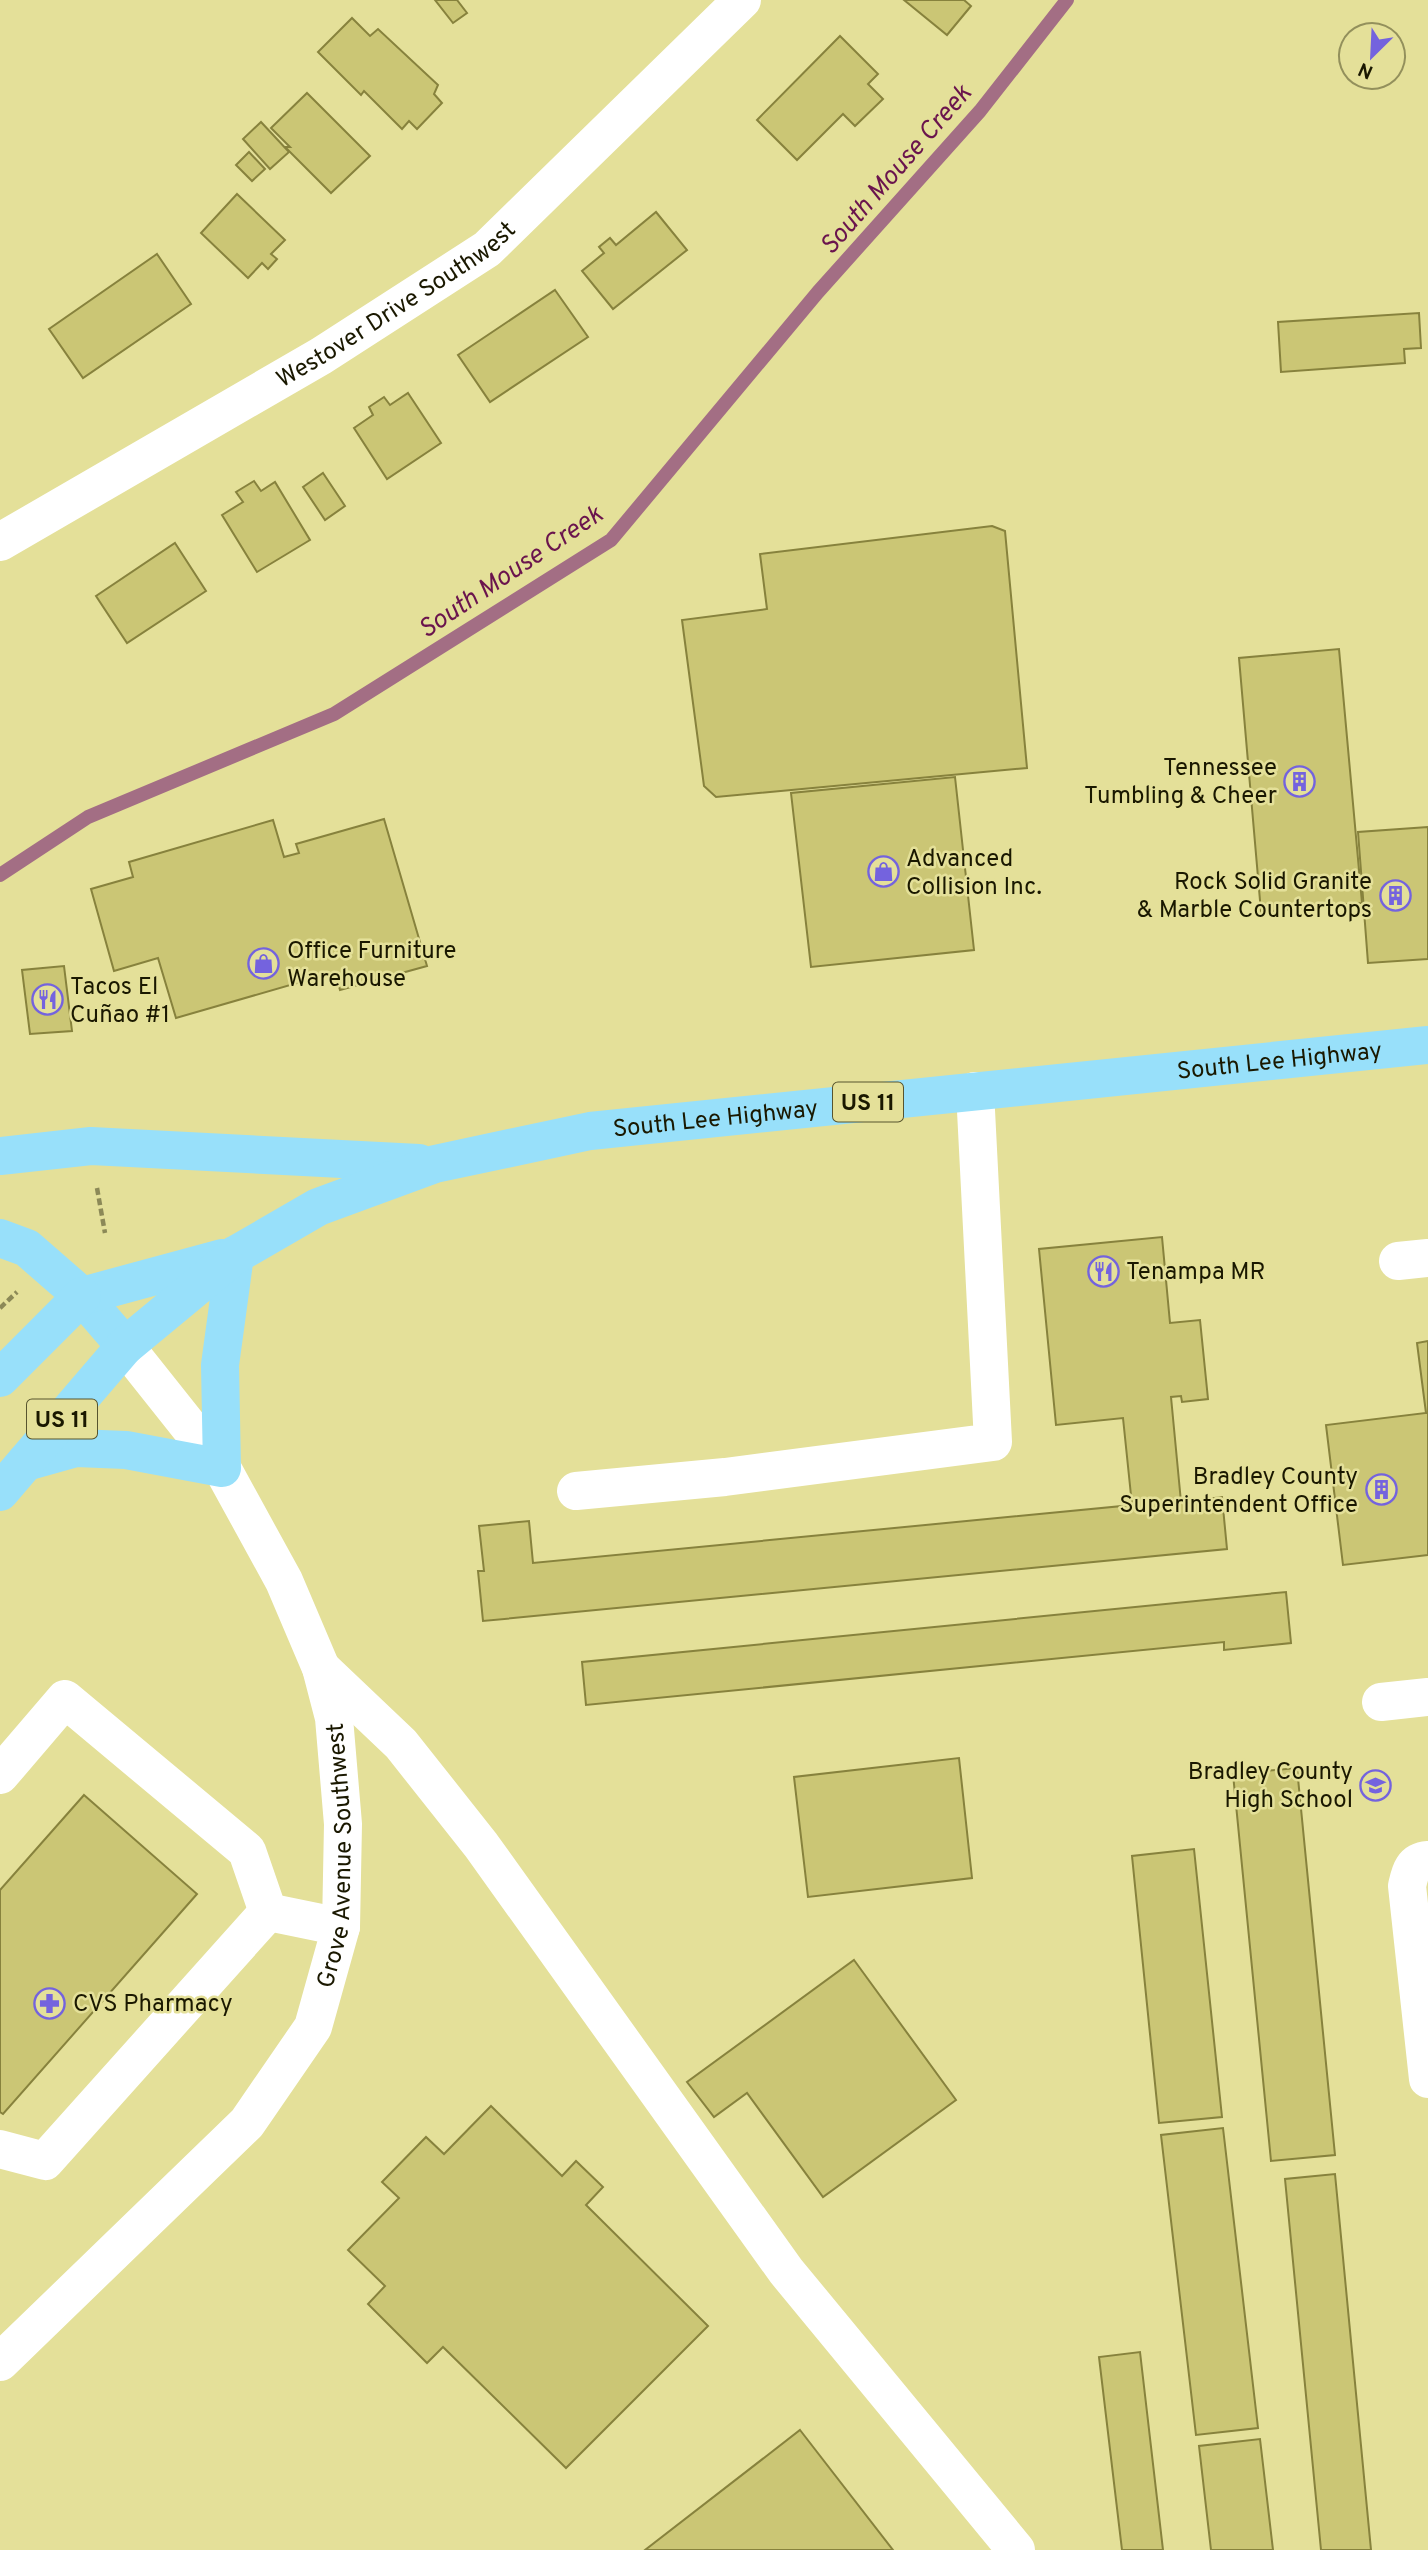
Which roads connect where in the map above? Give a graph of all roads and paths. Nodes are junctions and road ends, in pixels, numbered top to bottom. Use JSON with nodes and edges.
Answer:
{"nodes":[{"id":1,"x":742,"y":0,"type":"edge"},
{"id":2,"x":0,"y":542,"type":"edge"},
{"id":3,"x":1428,"y":1045,"type":"edge"},
{"id":4,"x":975,"y":1091,"type":"junction"},
{"id":5,"x":0,"y":1156,"type":"edge"},
{"id":6,"x":435,"y":1164,"type":"junction"},
{"id":7,"x":96,"y":1182,"type":"dead end"},
{"id":8,"x":105,"y":1233,"type":"dead end"},
{"id":9,"x":0,"y":1238,"type":"edge"},
{"id":10,"x":234,"y":1255,"type":"junction"},
{"id":11,"x":82,"y":1296,"type":"junction"},
{"id":12,"x":125,"y":1346,"type":"junction"},
{"id":13,"x":0,"y":1378,"type":"edge"},
{"id":14,"x":26,"y":1462,"type":"junction"},
{"id":15,"x":222,"y":1468,"type":"junction"},
{"id":16,"x":576,"y":1490,"type":"dead end"},
{"id":17,"x":0,"y":1492,"type":"edge"},
{"id":18,"x":321,"y":1668,"type":"junction"},
{"id":19,"x":1428,"y":1697,"type":"edge"},
{"id":20,"x":1381,"y":1702,"type":"dead end"},
{"id":21,"x":0,"y":1775,"type":"edge"},
{"id":22,"x":1428,"y":1860,"type":"edge"},
{"id":23,"x":268,"y":1912,"type":"junction"},
{"id":24,"x":341,"y":1927,"type":"junction"},
{"id":25,"x":1428,"y":2079,"type":"edge"},
{"id":26,"x":0,"y":2150,"type":"edge"},
{"id":27,"x":0,"y":2362,"type":"edge"},
{"id":28,"x":1016,"y":2550,"type":"edge"}],
"edges":[{"from":1,"to":2,"type":"street","name":"Westover Drive Southwest"},
{"from":3,"to":4,"type":"main road","name":"South Lee Highway","number":"US 11"},
{"from":4,"to":6,"type":"main road","name":"South Lee Highway","number":"US 11"},
{"from":4,"to":16,"type":"street"},
{"from":5,"to":6,"type":"main road"},
{"from":6,"to":10,"type":"main road","name":"South Lee Highway","number":"US 11"},
{"from":7,"to":8,"type":"path"},
{"from":9,"to":11,"type":"main road","name":"Grove Avenue Southwest"},
{"from":10,"to":11,"type":"main road","name":"South Lee Highway","number":"US 11"},
{"from":10,"to":12,"type":"main road","name":"South Lee Highway","number":"US 11"},
{"from":10,"to":15,"type":"main road"},
{"from":11,"to":12,"type":"main road","name":"Grove Avenue Southwest"},
{"from":11,"to":13,"type":"main road","number":"US 11"},
{"from":12,"to":14,"type":"main road","number":"US 11"},
{"from":12,"to":15,"type":"street","name":"Grove Avenue Southwest"},
{"from":14,"to":15,"type":"main road"},
{"from":14,"to":17,"type":"main road","number":"US 11"},
{"from":15,"to":18,"type":"street","name":"Grove Avenue Southwest"},
{"from":18,"to":24,"type":"street","name":"Grove Avenue Southwest"},
{"from":18,"to":28,"type":"street"},
{"from":19,"to":20,"type":"street"},
{"from":21,"to":23,"type":"street"},
{"from":22,"to":25,"type":"street"},
{"from":23,"to":24,"type":"street"},
{"from":23,"to":26,"type":"street"},
{"from":24,"to":27,"type":"street","name":"Grove Avenue Southwest"}]}
